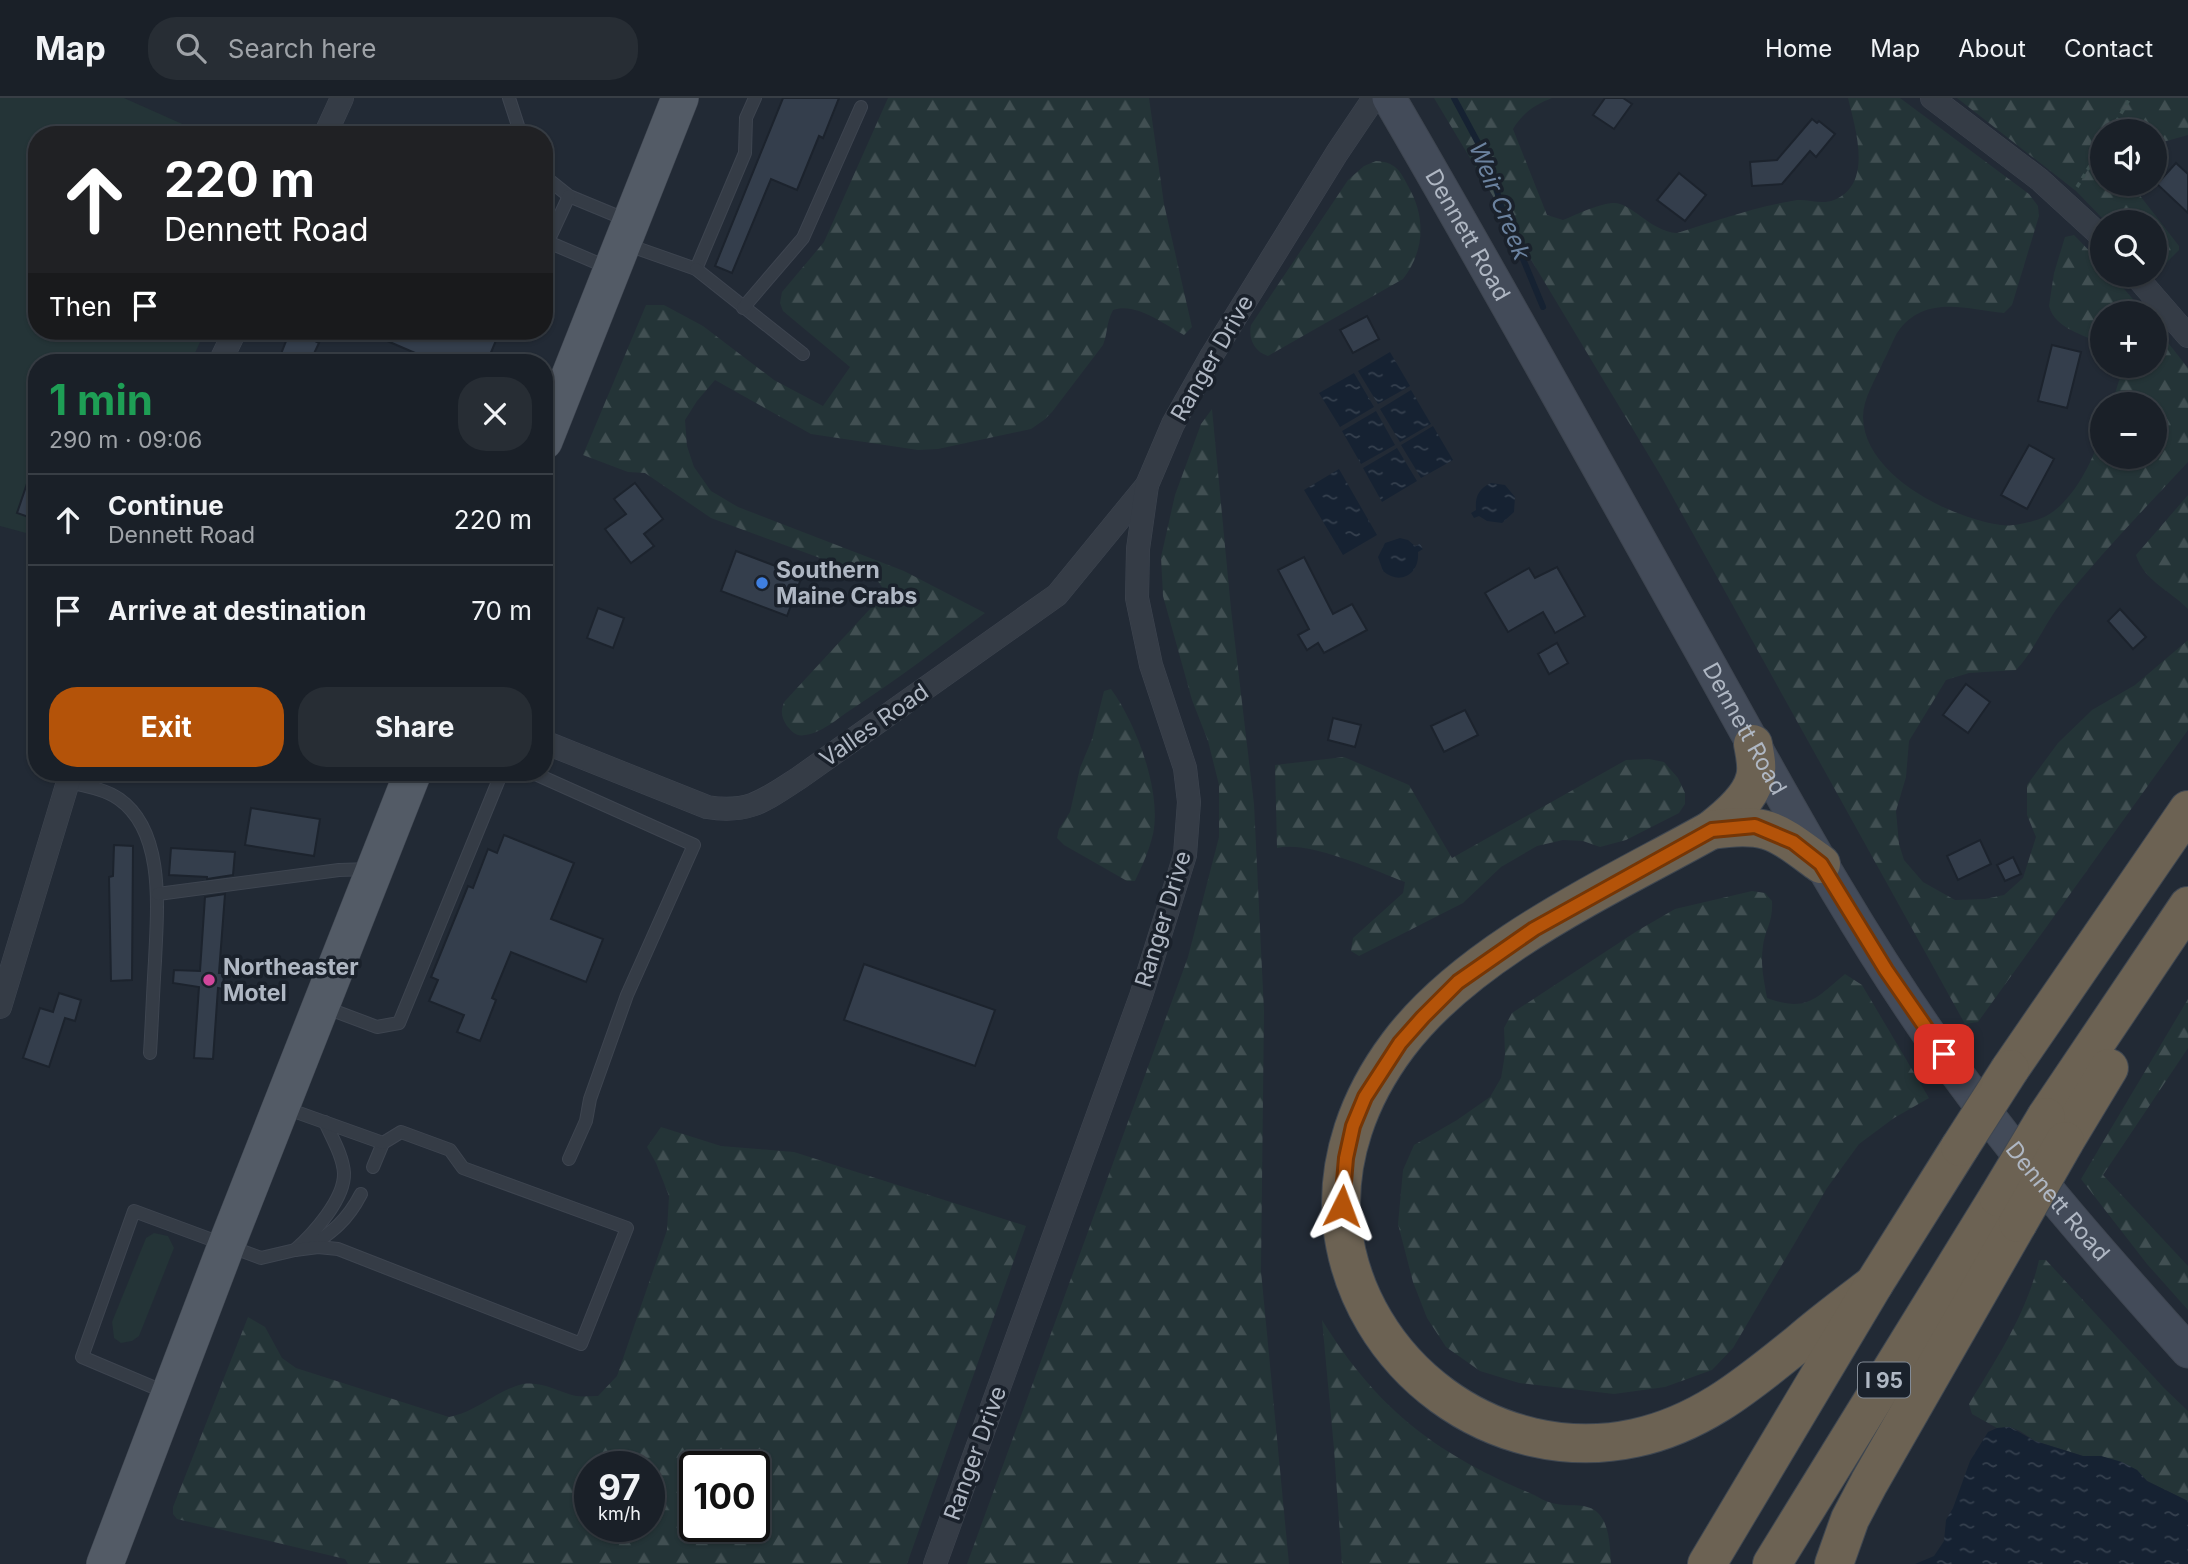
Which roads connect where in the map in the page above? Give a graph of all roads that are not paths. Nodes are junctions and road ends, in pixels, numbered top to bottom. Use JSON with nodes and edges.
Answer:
{"nodes":[{"id":1,"x":342,"y":98,"type":"edge"},
{"id":2,"x":509,"y":98,"type":"edge"},
{"id":3,"x":680,"y":98,"type":"edge"},
{"id":4,"x":755,"y":98,"type":"edge"},
{"id":5,"x":1374,"y":98,"type":"edge"},
{"id":6,"x":1389,"y":98,"type":"edge"},
{"id":7,"x":1932,"y":98,"type":"edge"},
{"id":8,"x":861,"y":107,"type":"dead end"},
{"id":9,"x":329,"y":126,"type":"edge"},
{"id":10,"x":518,"y":126,"type":"edge"},
{"id":11,"x":553,"y":183,"type":"edge"},
{"id":12,"x":569,"y":196,"type":"junction"},
{"id":13,"x":2090,"y":226,"type":"edge"},
{"id":14,"x":553,"y":231,"type":"edge"},
{"id":15,"x":622,"y":245,"type":"junction"},
{"id":16,"x":553,"y":246,"type":"edge"},
{"id":17,"x":696,"y":269,"type":"junction"},
{"id":18,"x":2145,"y":287,"type":"edge"},
{"id":19,"x":743,"y":308,"type":"junction"},
{"id":20,"x":2188,"y":336,"type":"edge"},
{"id":21,"x":803,"y":354,"type":"dead end"},
{"id":22,"x":553,"y":418,"type":"edge"},
{"id":23,"x":1147,"y":485,"type":"junction"},
{"id":24,"x":1754,"y":744,"type":"junction"},
{"id":25,"x":553,"y":746,"type":"edge"},
{"id":26,"x":69,"y":781,"type":"edge"},
{"id":27,"x":79,"y":781,"type":"edge"},
{"id":28,"x":409,"y":781,"type":"edge"},
{"id":29,"x":498,"y":781,"type":"edge"},
{"id":30,"x":551,"y":781,"type":"edge"},
{"id":31,"x":2188,"y":810,"type":"edge"},
{"id":32,"x":1712,"y":830,"type":"junction"},
{"id":33,"x":1821,"y":864,"type":"junction"},
{"id":34,"x":374,"y":869,"type":"junction"},
{"id":35,"x":158,"y":894,"type":"junction"},
{"id":36,"x":2188,"y":906,"type":"edge"},
{"id":37,"x":2188,"y":923,"type":"edge"},
{"id":38,"x":320,"y":1006,"type":"junction"},
{"id":39,"x":0,"y":1007,"type":"edge"},
{"id":40,"x":150,"y":1053,"type":"dead end"},
{"id":41,"x":281,"y":1107,"type":"junction"},
{"id":42,"x":325,"y":1122,"type":"junction"},
{"id":43,"x":2056,"y":1129,"type":"junction"},
{"id":44,"x":383,"y":1143,"type":"junction"},
{"id":45,"x":569,"y":1159,"type":"dead end"},
{"id":46,"x":373,"y":1167,"type":"dead end"},
{"id":47,"x":361,"y":1194,"type":"dead end"},
{"id":48,"x":2008,"y":1210,"type":"junction"},
{"id":49,"x":226,"y":1246,"type":"junction"},
{"id":50,"x":301,"y":1249,"type":"junction"},
{"id":51,"x":1874,"y":1284,"type":"junction"},
{"id":52,"x":2188,"y":1351,"type":"edge"},
{"id":53,"x":170,"y":1395,"type":"junction"},
{"id":54,"x":105,"y":1564,"type":"edge"},
{"id":55,"x":935,"y":1564,"type":"edge"},
{"id":56,"x":1707,"y":1564,"type":"edge"},
{"id":57,"x":1772,"y":1564,"type":"edge"},
{"id":58,"x":1834,"y":1564,"type":"edge"}],
"edges":[{"from":1,"to":9,"type":"street"},
{"from":2,"to":10,"type":"lane"},
{"from":3,"to":15,"type":"main road"},
{"from":4,"to":17,"type":"lane"},
{"from":5,"to":23,"type":"street","name":"Ranger Drive"},
{"from":6,"to":24,"type":"street","name":"Dennett Road"},
{"from":7,"to":13,"type":"street"},
{"from":8,"to":19,"type":"lane"},
{"from":11,"to":12,"type":"lane"},
{"from":12,"to":14,"type":"lane"},
{"from":12,"to":15,"type":"lane"},
{"from":15,"to":16,"type":"lane"},
{"from":15,"to":17,"type":"lane"},
{"from":15,"to":22,"type":"main road"},
{"from":17,"to":19,"type":"lane"},
{"from":18,"to":20,"type":"street"},
{"from":19,"to":21,"type":"lane"},
{"from":23,"to":25,"type":"street","name":"Valles Road"},
{"from":23,"to":55,"type":"street","name":"Ranger Drive"},
{"from":24,"to":32,"type":"highway"},
{"from":24,"to":33,"type":"street","name":"Dennett Road"},
{"from":26,"to":39,"type":"street"},
{"from":27,"to":35,"type":"lane"},
{"from":28,"to":34,"type":"main road"},
{"from":29,"to":38,"type":"lane"},
{"from":30,"to":45,"type":"lane"},
{"from":31,"to":51,"type":"highway","number":"I 95","bridge":true},
{"from":32,"to":33,"type":"highway"},
{"from":32,"to":51,"type":"highway"},
{"from":33,"to":52,"type":"street","name":"Dennett Road"},
{"from":34,"to":35,"type":"lane"},
{"from":34,"to":38,"type":"main road"},
{"from":35,"to":40,"type":"lane"},
{"from":36,"to":43,"type":"highway","number":"I 95"},
{"from":37,"to":43,"type":"highway"},
{"from":38,"to":41,"type":"main road"},
{"from":41,"to":42,"type":"lane"},
{"from":41,"to":49,"type":"main road"},
{"from":42,"to":44,"type":"lane"},
{"from":42,"to":50,"type":"lane"},
{"from":43,"to":48,"type":"highway","number":"I 95","bridge":true},
{"from":44,"to":46,"type":"lane"},
{"from":44,"to":50,"type":"lane"},
{"from":47,"to":50,"type":"lane"},
{"from":48,"to":57,"type":"highway","number":"I 95"},
{"from":48,"to":58,"type":"highway"},
{"from":49,"to":50,"type":"lane"},
{"from":49,"to":53,"type":"main road"},
{"from":49,"to":53,"type":"lane"},
{"from":51,"to":56,"type":"highway","number":"I 95"},
{"from":53,"to":54,"type":"main road"}]}
